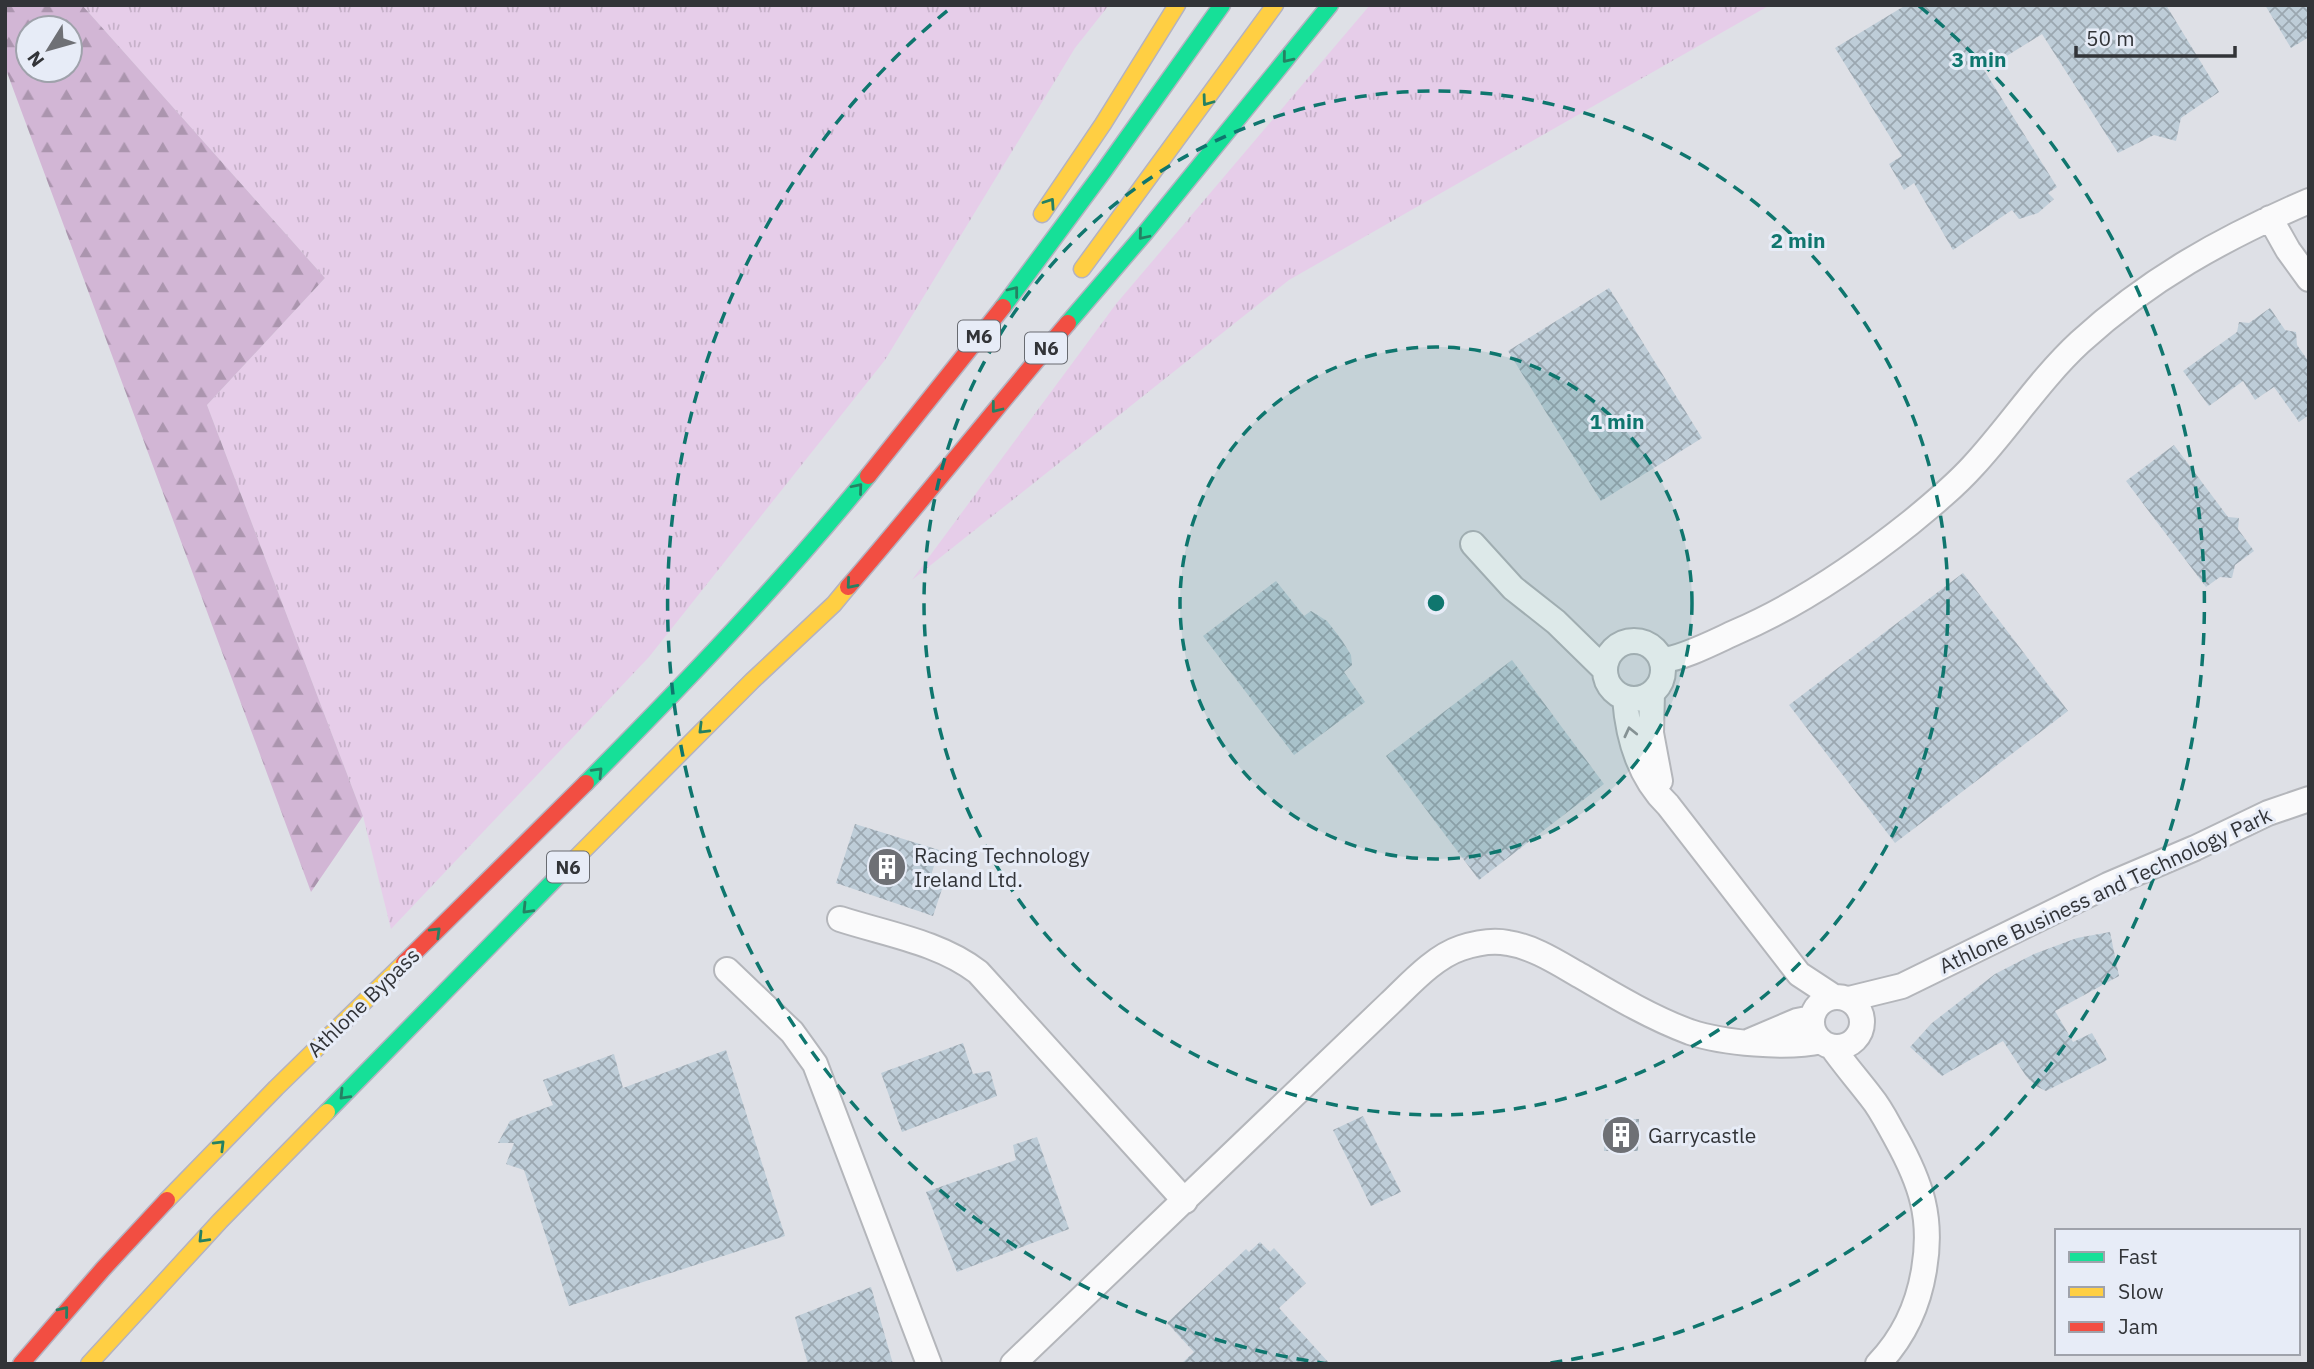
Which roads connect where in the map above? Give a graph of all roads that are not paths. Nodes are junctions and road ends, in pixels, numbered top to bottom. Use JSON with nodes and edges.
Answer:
{"nodes":[{"id":1,"x":1177,"y":5,"type":"edge"},
{"id":2,"x":1222,"y":5,"type":"edge"},
{"id":3,"x":1275,"y":5,"type":"edge"},
{"id":4,"x":1330,"y":5,"type":"edge"},
{"id":5,"x":2309,"y":201,"type":"edge"},
{"id":6,"x":2270,"y":218,"type":"junction"},
{"id":7,"x":1034,"y":227,"type":"dead end"},
{"id":8,"x":1076,"y":278,"type":"dead end"},
{"id":9,"x":2309,"y":279,"type":"edge"},
{"id":10,"x":849,"y":473,"type":"dead end"},
{"id":11,"x":912,"y":486,"type":"dead end"},
{"id":12,"x":1473,"y":544,"type":"dead end"},
{"id":13,"x":1556,"y":622,"type":"junction"},
{"id":14,"x":1619,"y":644,"type":"junction"},
{"id":15,"x":715,"y":650,"type":"junction"},
{"id":16,"x":1662,"y":660,"type":"junction"},
{"id":17,"x":1604,"y":669,"type":"junction"},
{"id":18,"x":752,"y":681,"type":"junction"},
{"id":19,"x":1652,"y":693,"type":"junction"},
{"id":20,"x":1625,"y":698,"type":"junction"},
{"id":21,"x":2309,"y":799,"type":"edge"},
{"id":22,"x":1668,"y":805,"type":"junction"},
{"id":23,"x":840,"y":919,"type":"dead end"},
{"id":24,"x":727,"y":971,"type":"dead end"},
{"id":25,"x":1799,"y":974,"type":"junction"},
{"id":26,"x":1902,"y":986,"type":"junction"},
{"id":27,"x":1841,"y":998,"type":"junction"},
{"id":28,"x":1820,"y":1030,"type":"junction"},
{"id":29,"x":1860,"y":1031,"type":"junction"},
{"id":30,"x":1873,"y":1099,"type":"junction"},
{"id":31,"x":1185,"y":1201,"type":"junction"},
{"id":32,"x":21,"y":1364,"type":"edge"},
{"id":33,"x":89,"y":1364,"type":"edge"},
{"id":34,"x":929,"y":1364,"type":"edge"},
{"id":35,"x":1013,"y":1364,"type":"edge"},
{"id":36,"x":1878,"y":1364,"type":"edge"}],
"edges":[{"from":7,"to":1,"type":"highway","one_way":true},
{"from":15,"to":2,"type":"highway","number":"M6","one_way":true},
{"from":3,"to":8,"type":"highway","one_way":true},
{"from":4,"to":18,"type":"highway","number":"N6","one_way":true},
{"from":5,"to":6,"type":"street"},
{"from":6,"to":9,"type":"street"},
{"from":6,"to":16,"type":"street"},
{"from":10,"to":15,"type":"highway","number":"N6"},
{"from":11,"to":18,"type":"highway"},
{"from":12,"to":13,"type":"street"},
{"from":13,"to":14,"type":"street"},
{"from":13,"to":17,"type":"street"},
{"from":14,"to":16,"type":"street"},
{"from":14,"to":17,"type":"street"},
{"from":32,"to":15,"type":"highway","name":"Athlone Bypass","number":"N6","one_way":true},
{"from":16,"to":19,"type":"street"},
{"from":17,"to":20,"type":"street"},
{"from":18,"to":33,"type":"highway","number":"N6","one_way":true},
{"from":19,"to":20,"type":"street"},
{"from":19,"to":22,"type":"street"},
{"from":22,"to":20,"type":"street","one_way":true},
{"from":21,"to":26,"type":"street","name":"Athlone Business and Technology Park"},
{"from":22,"to":25,"type":"street"},
{"from":23,"to":31,"type":"street"},
{"from":24,"to":34,"type":"street"},
{"from":25,"to":27,"type":"street"},
{"from":25,"to":28,"type":"street"},
{"from":26,"to":27,"type":"street","name":"Athlone Business and Technology Park"},
{"from":26,"to":29,"type":"street","name":"Athlone Business and Technology Park"},
{"from":27,"to":28,"type":"street","name":"Athlone Business and Technology Park"},
{"from":27,"to":29,"type":"street"},
{"from":28,"to":29,"type":"street","name":"Athlone Business and Technology Park"},
{"from":28,"to":30,"type":"street"},
{"from":28,"to":31,"type":"street","name":"Athlone Business and Technology Park"},
{"from":29,"to":30,"type":"street"},
{"from":30,"to":36,"type":"street"},
{"from":31,"to":35,"type":"street","name":"Athlone Business and Technology Park"}]}
